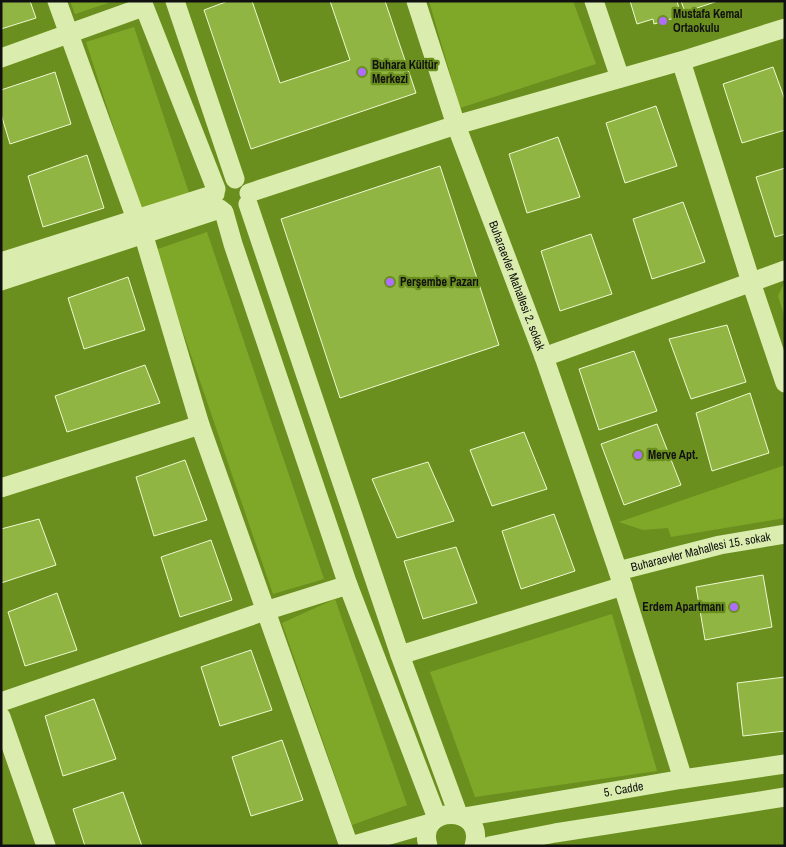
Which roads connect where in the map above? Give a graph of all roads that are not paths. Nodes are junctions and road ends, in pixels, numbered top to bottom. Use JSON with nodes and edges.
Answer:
{"nodes":[{"id":1,"x":57,"y":1,"type":"edge"},
{"id":2,"x":175,"y":1,"type":"edge"},
{"id":3,"x":416,"y":1,"type":"edge"},
{"id":4,"x":594,"y":1,"type":"edge"},
{"id":5,"x":143,"y":4,"type":"edge"},
{"id":6,"x":785,"y":28,"type":"edge"},
{"id":7,"x":69,"y":34,"type":"junction"},
{"id":8,"x":1,"y":58,"type":"edge"},
{"id":9,"x":680,"y":61,"type":"junction"},
{"id":10,"x":620,"y":78,"type":"junction"},
{"id":11,"x":456,"y":125,"type":"junction"},
{"id":12,"x":235,"y":179,"type":"junction"},
{"id":13,"x":249,"y":199,"type":"junction"},
{"id":14,"x":219,"y":201,"type":"junction"},
{"id":15,"x":140,"y":226,"type":"junction"},
{"id":16,"x":1,"y":262,"type":"edge"},
{"id":17,"x":785,"y":270,"type":"edge"},
{"id":18,"x":1,"y":281,"type":"edge"},
{"id":19,"x":751,"y":282,"type":"junction"},
{"id":20,"x":544,"y":356,"type":"junction"},
{"id":21,"x":785,"y":383,"type":"edge"},
{"id":22,"x":200,"y":425,"type":"junction"},
{"id":23,"x":1,"y":488,"type":"edge"},
{"id":24,"x":785,"y":534,"type":"edge"},
{"id":25,"x":620,"y":579,"type":"junction"},
{"id":26,"x":348,"y":585,"type":"junction"},
{"id":27,"x":265,"y":611,"type":"junction"},
{"id":28,"x":400,"y":655,"type":"junction"},
{"id":29,"x":1,"y":702,"type":"edge"},
{"id":30,"x":1,"y":717,"type":"edge"},
{"id":31,"x":785,"y":764,"type":"edge"},
{"id":32,"x":683,"y":778,"type":"junction"},
{"id":33,"x":785,"y":797,"type":"edge"},
{"id":34,"x":461,"y":816,"type":"junction"},
{"id":35,"x":434,"y":820,"type":"junction"},
{"id":36,"x":556,"y":839,"type":"edge"},
{"id":37,"x":46,"y":846,"type":"edge"},
{"id":38,"x":350,"y":846,"type":"edge"},
{"id":39,"x":428,"y":846,"type":"edge"},
{"id":40,"x":474,"y":846,"type":"edge"},
{"id":41,"x":489,"y":846,"type":"edge"}],
"edges":[{"from":1,"to":7,"type":"street"},
{"from":2,"to":12,"type":"street"},
{"from":3,"to":11,"type":"street","name":"Buharaevler Mahallesi 2. sokak"},
{"from":4,"to":10,"type":"street"},
{"from":5,"to":7,"type":"street"},
{"from":5,"to":14,"type":"street"},
{"from":6,"to":9,"type":"street"},
{"from":7,"to":8,"type":"street"},
{"from":7,"to":15,"type":"street"},
{"from":9,"to":10,"type":"street"},
{"from":9,"to":19,"type":"street"},
{"from":10,"to":11,"type":"street"},
{"from":11,"to":13,"type":"street"},
{"from":11,"to":20,"type":"street","name":"Buharaevler Mahallesi 2. sokak"},
{"from":12,"to":13,"type":"street"},
{"from":12,"to":14,"type":"street"},
{"from":13,"to":14,"type":"street"},
{"from":13,"to":28,"type":"street"},
{"from":14,"to":15,"type":"street"},
{"from":14,"to":26,"type":"street"},
{"from":15,"to":16,"type":"street"},
{"from":15,"to":18,"type":"street"},
{"from":15,"to":22,"type":"street"},
{"from":17,"to":19,"type":"street"},
{"from":19,"to":20,"type":"street"},
{"from":19,"to":21,"type":"street"},
{"from":20,"to":25,"type":"street","name":"Buharaevler Mahallesi 2. sokak"},
{"from":22,"to":23,"type":"street"},
{"from":22,"to":27,"type":"street"},
{"from":24,"to":25,"type":"street","name":"Buharaevler Mahallesi 15. sokak"},
{"from":25,"to":28,"type":"street","name":"Buharaevler Mahallesi 15. sokak"},
{"from":25,"to":32,"type":"street","name":"Buharaevler Mahallesi 2. sokak"},
{"from":26,"to":27,"type":"street"},
{"from":26,"to":35,"type":"street"},
{"from":27,"to":29,"type":"street"},
{"from":27,"to":38,"type":"street"},
{"from":28,"to":34,"type":"street"},
{"from":30,"to":37,"type":"street"},
{"from":31,"to":32,"type":"street","name":"5. Cadde"},
{"from":32,"to":34,"type":"street","name":"5. Cadde"},
{"from":33,"to":36,"type":"street"},
{"from":34,"to":35,"type":"street","name":"5. Cadde"},
{"from":34,"to":40,"type":"street"},
{"from":35,"to":38,"type":"street"},
{"from":35,"to":39,"type":"street"},
{"from":36,"to":41,"type":"street"}]}
